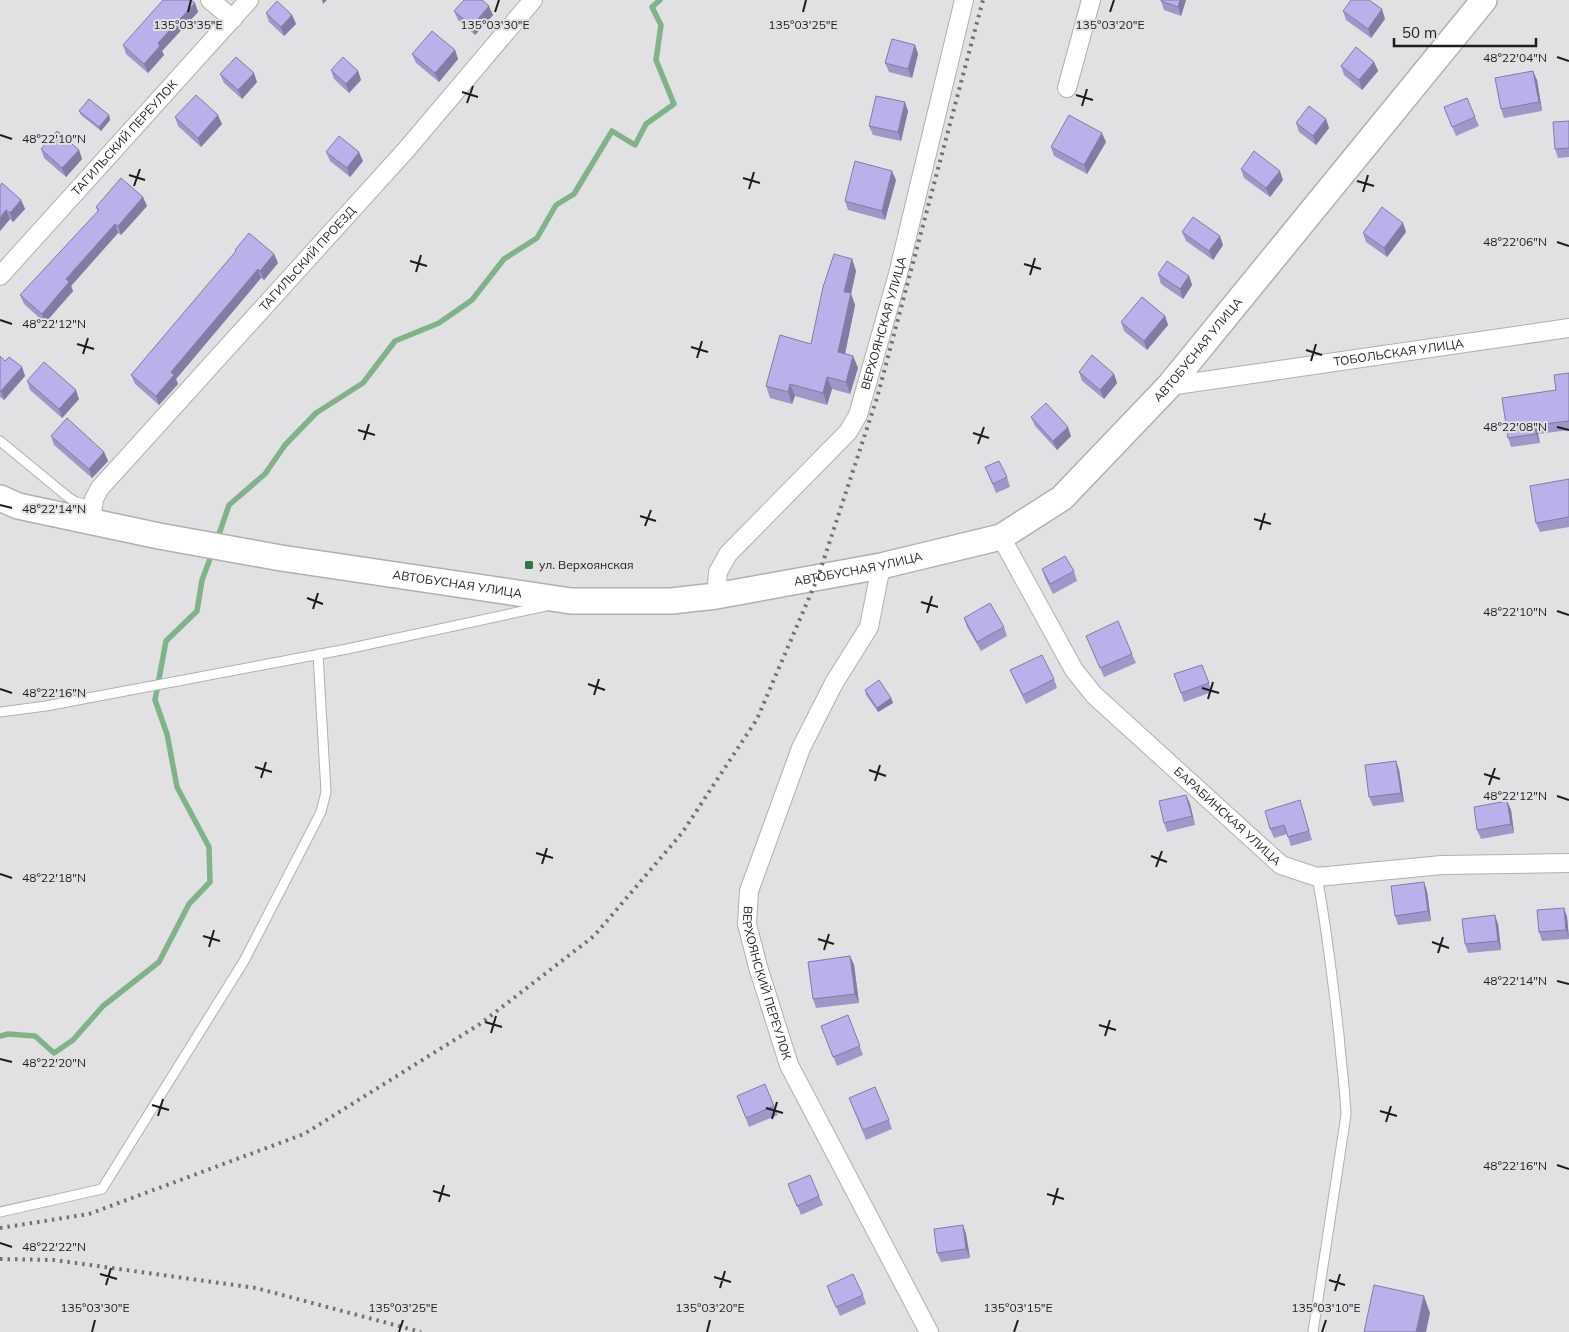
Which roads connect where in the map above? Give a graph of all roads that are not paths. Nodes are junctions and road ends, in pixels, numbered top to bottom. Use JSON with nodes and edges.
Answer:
{"nodes":[{"id":1,"x":210,"y":0,"type":"edge"},
{"id":2,"x":249,"y":0,"type":"edge"},
{"id":3,"x":533,"y":0,"type":"edge"},
{"id":4,"x":964,"y":0,"type":"edge"},
{"id":5,"x":1091,"y":0,"type":"edge"},
{"id":6,"x":1484,"y":0,"type":"edge"},
{"id":7,"x":233,"y":19,"type":"junction"},
{"id":8,"x":1067,"y":88,"type":"dead end"},
{"id":9,"x":0,"y":276,"type":"edge"},
{"id":10,"x":1569,"y":328,"type":"edge"},
{"id":11,"x":1169,"y":386,"type":"junction"},
{"id":12,"x":0,"y":441,"type":"edge"},
{"id":13,"x":0,"y":498,"type":"edge"},
{"id":14,"x":92,"y":514,"type":"junction"},
{"id":15,"x":1001,"y":537,"type":"junction"},
{"id":16,"x":882,"y":566,"type":"junction"},
{"id":17,"x":716,"y":596,"type":"junction"},
{"id":18,"x":571,"y":601,"type":"junction"},
{"id":19,"x":318,"y":654,"type":"junction"},
{"id":20,"x":0,"y":712,"type":"edge"},
{"id":21,"x":1569,"y":863,"type":"edge"},
{"id":22,"x":1317,"y":876,"type":"junction"},
{"id":23,"x":0,"y":1212,"type":"edge"},
{"id":24,"x":929,"y":1332,"type":"edge"},
{"id":25,"x":1313,"y":1332,"type":"edge"}],
"edges":[{"from":1,"to":7,"type":"street"},
{"from":2,"to":7,"type":"street","name":"ТАГИЛЬСКИЙ ПЕРЕУЛОК"},
{"from":3,"to":14,"type":"street","name":"ТАГИЛЬСКИЙ ПРОЕЗД"},
{"from":4,"to":17,"type":"street","name":"ВЕРХОЯНСКАЯ УЛИЦА"},
{"from":5,"to":8,"type":"street"},
{"from":6,"to":11,"type":"street","name":"АВТОБУСНАЯ УЛИЦА"},
{"from":7,"to":9,"type":"street","name":"ТАГИЛЬСКИЙ ПЕРЕУЛОК"},
{"from":10,"to":11,"type":"street","name":"ТОБОЛЬСКАЯ УЛИЦА"},
{"from":11,"to":15,"type":"street","name":"АВТОБУСНАЯ УЛИЦА"},
{"from":12,"to":14,"type":"lane"},
{"from":13,"to":14,"type":"street","name":"АВТОБУСНАЯ УЛИЦА"},
{"from":14,"to":18,"type":"street","name":"АВТОБУСНАЯ УЛИЦА"},
{"from":15,"to":16,"type":"street","name":"АВТОБУСНАЯ УЛИЦА"},
{"from":15,"to":22,"type":"street","name":"БАРАБИНСКАЯ УЛИЦА"},
{"from":16,"to":17,"type":"street","name":"АВТОБУСНАЯ УЛИЦА"},
{"from":16,"to":24,"type":"street","name":"ВЕРХОЯНСКИЙ ПЕРЕУЛОК"},
{"from":17,"to":18,"type":"street","name":"АВТОБУСНАЯ УЛИЦА"},
{"from":18,"to":19,"type":"lane"},
{"from":19,"to":20,"type":"lane"},
{"from":19,"to":23,"type":"lane"},
{"from":21,"to":22,"type":"street","name":"БАРАБИНСКАЯ УЛИЦА"},
{"from":22,"to":25,"type":"lane"}]}
